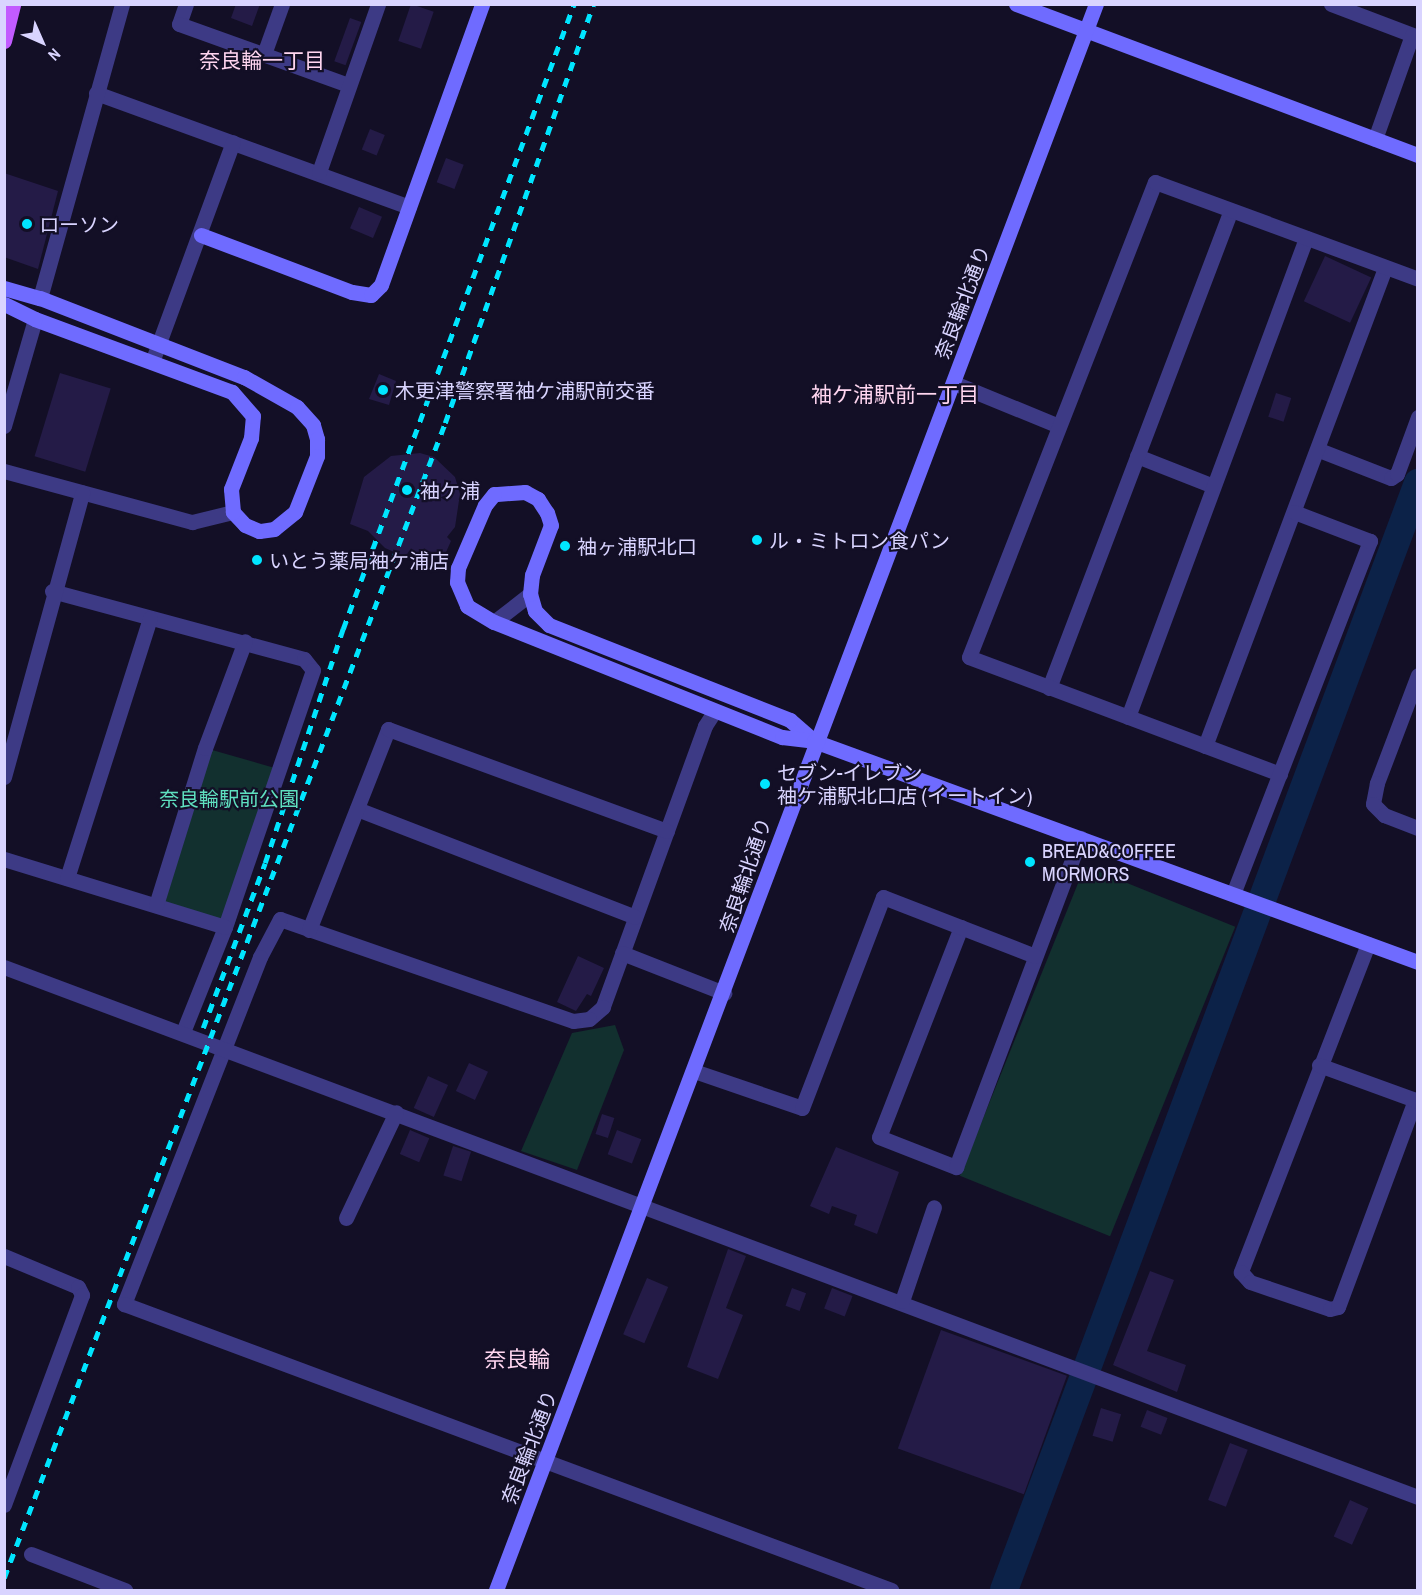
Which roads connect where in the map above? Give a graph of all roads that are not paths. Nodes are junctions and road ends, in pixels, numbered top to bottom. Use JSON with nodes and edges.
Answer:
{"nodes":[{"id":1,"x":13,"y":4,"type":"edge"},
{"id":2,"x":186,"y":4,"type":"edge"},
{"id":3,"x":282,"y":4,"type":"edge"},
{"id":4,"x":378,"y":4,"type":"edge"},
{"id":5,"x":482,"y":4,"type":"edge"},
{"id":6,"x":1016,"y":4,"type":"edge"},
{"id":7,"x":1095,"y":4,"type":"edge"},
{"id":8,"x":1332,"y":4,"type":"edge"},
{"id":9,"x":121,"y":5,"type":"edge"},
{"id":10,"x":1086,"y":30,"type":"junction"},
{"id":11,"x":1415,"y":36,"type":"edge"},
{"id":12,"x":4,"y":41,"type":"edge"},
{"id":13,"x":264,"y":54,"type":"junction"},
{"id":14,"x":348,"y":85,"type":"junction"},
{"id":15,"x":96,"y":93,"type":"junction"},
{"id":16,"x":1375,"y":140,"type":"junction"},
{"id":17,"x":233,"y":142,"type":"junction"},
{"id":18,"x":1418,"y":155,"type":"edge"},
{"id":19,"x":319,"y":172,"type":"junction"},
{"id":20,"x":409,"y":207,"type":"junction"},
{"id":21,"x":1231,"y":210,"type":"junction"},
{"id":22,"x":201,"y":235,"type":"junction"},
{"id":23,"x":1306,"y":238,"type":"junction"},
{"id":24,"x":1385,"y":268,"type":"junction"},
{"id":25,"x":1418,"y":279,"type":"edge"},
{"id":26,"x":4,"y":288,"type":"edge"},
{"id":27,"x":40,"y":298,"type":"junction"},
{"id":28,"x":4,"y":304,"type":"edge"},
{"id":29,"x":35,"y":319,"type":"junction"},
{"id":30,"x":158,"y":344,"type":"junction"},
{"id":31,"x":152,"y":362,"type":"junction"},
{"id":32,"x":954,"y":383,"type":"junction"},
{"id":33,"x":1418,"y":417,"type":"edge"},
{"id":34,"x":4,"y":426,"type":"edge"},
{"id":35,"x":1059,"y":426,"type":"junction"},
{"id":36,"x":1319,"y":450,"type":"junction"},
{"id":37,"x":1137,"y":456,"type":"junction"},
{"id":38,"x":4,"y":471,"type":"edge"},
{"id":39,"x":1214,"y":486,"type":"junction"},
{"id":40,"x":82,"y":493,"type":"junction"},
{"id":41,"x":233,"y":512,"type":"junction"},
{"id":42,"x":1294,"y":512,"type":"junction"},
{"id":43,"x":52,"y":591,"type":"junction"},
{"id":44,"x":530,"y":594,"type":"junction"},
{"id":45,"x":150,"y":618,"type":"junction"},
{"id":46,"x":494,"y":622,"type":"junction"},
{"id":47,"x":245,"y":641,"type":"junction"},
{"id":48,"x":1418,"y":675,"type":"edge"},
{"id":49,"x":1049,"y":688,"type":"junction"},
{"id":50,"x":714,"y":712,"type":"junction"},
{"id":51,"x":4,"y":714,"type":"edge"},
{"id":52,"x":1128,"y":717,"type":"junction"},
{"id":53,"x":20,"y":718,"type":"junction"},
{"id":54,"x":814,"y":741,"type":"junction"},
{"id":55,"x":1205,"y":746,"type":"junction"},
{"id":56,"x":1280,"y":774,"type":"junction"},
{"id":57,"x":4,"y":777,"type":"edge"},
{"id":58,"x":357,"y":809,"type":"junction"},
{"id":59,"x":1418,"y":828,"type":"edge"},
{"id":60,"x":667,"y":831,"type":"junction"},
{"id":61,"x":1080,"y":838,"type":"junction"},
{"id":62,"x":4,"y":859,"type":"edge"},
{"id":63,"x":67,"y":878,"type":"junction"},
{"id":64,"x":1233,"y":894,"type":"junction"},
{"id":65,"x":156,"y":905,"type":"junction"},
{"id":66,"x":635,"y":917,"type":"junction"},
{"id":67,"x":225,"y":927,"type":"junction"},
{"id":68,"x":961,"y":927,"type":"junction"},
{"id":69,"x":309,"y":930,"type":"junction"},
{"id":70,"x":1368,"y":944,"type":"junction"},
{"id":71,"x":622,"y":953,"type":"junction"},
{"id":72,"x":1035,"y":956,"type":"junction"},
{"id":73,"x":1418,"y":962,"type":"edge"},
{"id":74,"x":4,"y":967,"type":"edge"},
{"id":75,"x":724,"y":993,"type":"junction"},
{"id":76,"x":183,"y":1032,"type":"junction"},
{"id":77,"x":224,"y":1047,"type":"junction"},
{"id":78,"x":1319,"y":1065,"type":"junction"},
{"id":79,"x":694,"y":1071,"type":"junction"},
{"id":80,"x":1416,"y":1100,"type":"edge"},
{"id":81,"x":396,"y":1112,"type":"junction"},
{"id":82,"x":934,"y":1207,"type":"dead end"},
{"id":83,"x":642,"y":1208,"type":"junction"},
{"id":84,"x":346,"y":1218,"type":"dead end"},
{"id":85,"x":4,"y":1256,"type":"edge"},
{"id":86,"x":902,"y":1301,"type":"junction"},
{"id":87,"x":546,"y":1462,"type":"junction"},
{"id":88,"x":1418,"y":1497,"type":"edge"},
{"id":89,"x":4,"y":1505,"type":"edge"},
{"id":90,"x":31,"y":1554,"type":"dead end"},
{"id":91,"x":126,"y":1590,"type":"edge"},
{"id":92,"x":496,"y":1590,"type":"edge"},
{"id":93,"x":891,"y":1590,"type":"edge"}],
"edges":[{"from":1,"to":12,"type":"main road"},
{"from":2,"to":13,"type":"street"},
{"from":3,"to":13,"type":"street"},
{"from":4,"to":14,"type":"street"},
{"from":5,"to":20,"type":"street"},
{"from":6,"to":10,"type":"street"},
{"from":7,"to":10,"type":"street","name":"奈良輪北通り"},
{"from":8,"to":11,"type":"street"},
{"from":9,"to":15,"type":"street"},
{"from":10,"to":16,"type":"street"},
{"from":10,"to":32,"type":"street","name":"奈良輪北通り"},
{"from":11,"to":16,"type":"street"},
{"from":13,"to":14,"type":"street"},
{"from":14,"to":19,"type":"street"},
{"from":15,"to":17,"type":"street"},
{"from":15,"to":27,"type":"street"},
{"from":16,"to":18,"type":"street"},
{"from":17,"to":19,"type":"street"},
{"from":17,"to":22,"type":"street"},
{"from":19,"to":20,"type":"street"},
{"from":20,"to":22,"type":"street"},
{"from":21,"to":23,"type":"street"},
{"from":21,"to":35,"type":"street"},
{"from":21,"to":37,"type":"street"},
{"from":22,"to":30,"type":"street"},
{"from":23,"to":24,"type":"street"},
{"from":23,"to":39,"type":"street"},
{"from":24,"to":25,"type":"street"},
{"from":24,"to":36,"type":"street"},
{"from":26,"to":27,"type":"street"},
{"from":27,"to":30,"type":"street"},
{"from":28,"to":29,"type":"street"},
{"from":29,"to":31,"type":"street"},
{"from":29,"to":34,"type":"street"},
{"from":30,"to":31,"type":"street"},
{"from":30,"to":41,"type":"street"},
{"from":31,"to":41,"type":"street"},
{"from":32,"to":35,"type":"street"},
{"from":32,"to":54,"type":"street","name":"奈良輪北通り"},
{"from":33,"to":36,"type":"street"},
{"from":35,"to":49,"type":"street"},
{"from":36,"to":42,"type":"street"},
{"from":37,"to":39,"type":"street"},
{"from":37,"to":49,"type":"street"},
{"from":38,"to":40,"type":"street"},
{"from":39,"to":52,"type":"street"},
{"from":40,"to":41,"type":"street"},
{"from":40,"to":43,"type":"street"},
{"from":42,"to":55,"type":"street"},
{"from":42,"to":56,"type":"street"},
{"from":43,"to":45,"type":"street"},
{"from":43,"to":53,"type":"street"},
{"from":44,"to":46,"type":"street"},
{"from":44,"to":46,"type":"street"},
{"from":44,"to":54,"type":"street"},
{"from":45,"to":47,"type":"street"},
{"from":45,"to":63,"type":"street"},
{"from":46,"to":50,"type":"street"},
{"from":47,"to":65,"type":"street"},
{"from":47,"to":67,"type":"street"},
{"from":48,"to":59,"type":"street"},
{"from":49,"to":52,"type":"street"},
{"from":50,"to":54,"type":"street"},
{"from":50,"to":60,"type":"street"},
{"from":51,"to":53,"type":"street"},
{"from":52,"to":55,"type":"street"},
{"from":53,"to":57,"type":"street"},
{"from":54,"to":61,"type":"street"},
{"from":54,"to":75,"type":"street","name":"奈良輪北通り"},
{"from":55,"to":56,"type":"street"},
{"from":56,"to":64,"type":"street"},
{"from":58,"to":60,"type":"street"},
{"from":58,"to":66,"type":"street"},
{"from":58,"to":69,"type":"street"},
{"from":60,"to":66,"type":"street"},
{"from":61,"to":64,"type":"street"},
{"from":61,"to":72,"type":"street"},
{"from":62,"to":63,"type":"street"},
{"from":63,"to":65,"type":"street"},
{"from":64,"to":70,"type":"street"},
{"from":65,"to":67,"type":"street"},
{"from":66,"to":71,"type":"street"},
{"from":67,"to":76,"type":"street"},
{"from":68,"to":72,"type":"street"},
{"from":68,"to":72,"type":"street"},
{"from":68,"to":79,"type":"street"},
{"from":69,"to":71,"type":"street"},
{"from":69,"to":77,"type":"street"},
{"from":70,"to":73,"type":"street"},
{"from":70,"to":78,"type":"street"},
{"from":71,"to":75,"type":"street"},
{"from":74,"to":76,"type":"street"},
{"from":75,"to":79,"type":"street","name":"奈良輪北通り"},
{"from":76,"to":77,"type":"street"},
{"from":77,"to":81,"type":"street"},
{"from":77,"to":87,"type":"street"},
{"from":78,"to":80,"type":"street"},
{"from":78,"to":80,"type":"street"},
{"from":79,"to":83,"type":"street","name":"奈良輪北通り"},
{"from":81,"to":83,"type":"street"},
{"from":81,"to":84,"type":"street"},
{"from":82,"to":86,"type":"street"},
{"from":83,"to":86,"type":"street"},
{"from":83,"to":87,"type":"street","name":"奈良輪北通り"},
{"from":85,"to":89,"type":"street"},
{"from":86,"to":88,"type":"street"},
{"from":87,"to":92,"type":"street","name":"奈良輪北通り"},
{"from":87,"to":93,"type":"street"},
{"from":90,"to":91,"type":"street"}]}
